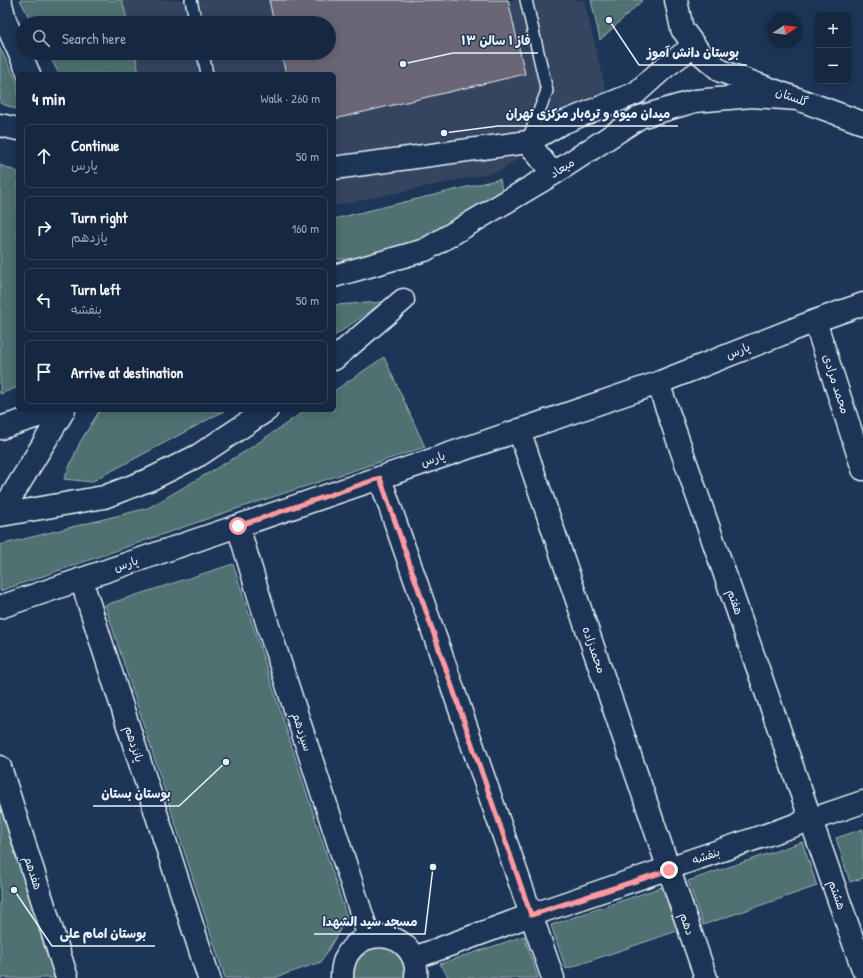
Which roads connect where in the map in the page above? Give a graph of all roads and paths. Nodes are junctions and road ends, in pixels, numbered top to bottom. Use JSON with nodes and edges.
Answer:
{"nodes":[{"id":1,"x":0,"y":0,"type":"edge"},
{"id":2,"x":191,"y":0,"type":"edge"},
{"id":3,"x":526,"y":0,"type":"edge"},
{"id":4,"x":676,"y":0,"type":"edge"},
{"id":5,"x":194,"y":16,"type":"edge"},
{"id":6,"x":16,"y":45,"type":"edge"},
{"id":7,"x":694,"y":46,"type":"junction"},
{"id":8,"x":23,"y":60,"type":"edge"},
{"id":9,"x":204,"y":60,"type":"edge"},
{"id":10,"x":28,"y":72,"type":"edge"},
{"id":11,"x":207,"y":72,"type":"edge"},
{"id":12,"x":798,"y":99,"type":"junction"},
{"id":13,"x":863,"y":123,"type":"edge"},
{"id":14,"x":0,"y":125,"type":"edge"},
{"id":15,"x":16,"y":129,"type":"edge"},
{"id":16,"x":528,"y":142,"type":"junction"},
{"id":17,"x":336,"y":168,"type":"edge"},
{"id":18,"x":553,"y":174,"type":"junction"},
{"id":19,"x":336,"y":275,"type":"edge"},
{"id":20,"x":403,"y":300,"type":"dead end"},
{"id":21,"x":863,"y":304,"type":"edge"},
{"id":22,"x":815,"y":321,"type":"junction"},
{"id":23,"x":336,"y":357,"type":"edge"},
{"id":24,"x":658,"y":383,"type":"junction"},
{"id":25,"x":45,"y":412,"type":"edge"},
{"id":26,"x":63,"y":412,"type":"edge"},
{"id":27,"x":264,"y":412,"type":"edge"},
{"id":28,"x":0,"y":428,"type":"edge"},
{"id":29,"x":519,"y":430,"type":"junction"},
{"id":30,"x":863,"y":469,"type":"edge"},
{"id":31,"x":380,"y":478,"type":"junction"},
{"id":32,"x":0,"y":515,"type":"edge"},
{"id":33,"x":238,"y":526,"type":"junction"},
{"id":34,"x":81,"y":579,"type":"junction"},
{"id":35,"x":0,"y":606,"type":"edge"},
{"id":36,"x":0,"y":768,"type":"edge"},
{"id":37,"x":863,"y":802,"type":"edge"},
{"id":38,"x":811,"y":820,"type":"junction"},
{"id":39,"x":669,"y":870,"type":"junction"},
{"id":40,"x":531,"y":915,"type":"junction"},
{"id":41,"x":369,"y":937,"type":"junction"},
{"id":42,"x":415,"y":968,"type":"edge"},
{"id":43,"x":863,"y":969,"type":"edge"},
{"id":44,"x":67,"y":978,"type":"edge"},
{"id":45,"x":209,"y":978,"type":"edge"},
{"id":46,"x":342,"y":978,"type":"edge"},
{"id":47,"x":553,"y":978,"type":"edge"},
{"id":48,"x":706,"y":978,"type":"edge"}],
"edges":[{"from":1,"to":6,"type":"street"},
{"from":2,"to":5,"type":"lane"},
{"from":3,"to":16,"type":"lane"},
{"from":4,"to":7,"type":"street"},
{"from":7,"to":12,"type":"street","name":"گلستان"},
{"from":7,"to":16,"type":"street"},
{"from":8,"to":10,"type":"street"},
{"from":9,"to":11,"type":"lane"},
{"from":12,"to":13,"type":"street","name":"گلستان"},
{"from":12,"to":18,"type":"street","name":"میعاد"},
{"from":14,"to":15,"type":"street"},
{"from":16,"to":17,"type":"street"},
{"from":16,"to":18,"type":"street"},
{"from":18,"to":19,"type":"street","name":"میعاد"},
{"from":20,"to":23,"type":"street"},
{"from":21,"to":22,"type":"street","name":"پارس"},
{"from":22,"to":24,"type":"street","name":"پارس"},
{"from":22,"to":30,"type":"street","name":"محمد مرادی"},
{"from":24,"to":29,"type":"street","name":"پارس"},
{"from":24,"to":38,"type":"street","name":"هفتم"},
{"from":25,"to":28,"type":"street"},
{"from":26,"to":32,"type":"street"},
{"from":27,"to":32,"type":"street"},
{"from":29,"to":31,"type":"street","name":"پارس"},
{"from":29,"to":39,"type":"street","name":"محمدزاده"},
{"from":31,"to":33,"type":"street","name":"پارس"},
{"from":31,"to":40,"type":"street"},
{"from":33,"to":34,"type":"street","name":"پارس"},
{"from":33,"to":41,"type":"street","name":"سیزدهم"},
{"from":34,"to":35,"type":"street","name":"پارس"},
{"from":34,"to":45,"type":"street","name":"پانزدهم"},
{"from":36,"to":44,"type":"street","name":"هفدهم"},
{"from":37,"to":38,"type":"street","name":"بنفشه"},
{"from":38,"to":39,"type":"street","name":"بنفشه"},
{"from":38,"to":43,"type":"street","name":"هشتم"},
{"from":39,"to":40,"type":"street","name":"بنفشه"},
{"from":39,"to":48,"type":"street","name":"دهم"},
{"from":40,"to":42,"type":"street","name":"بنفشه"},
{"from":40,"to":47,"type":"street"},
{"from":41,"to":42,"type":"street"},
{"from":41,"to":46,"type":"street"}]}
